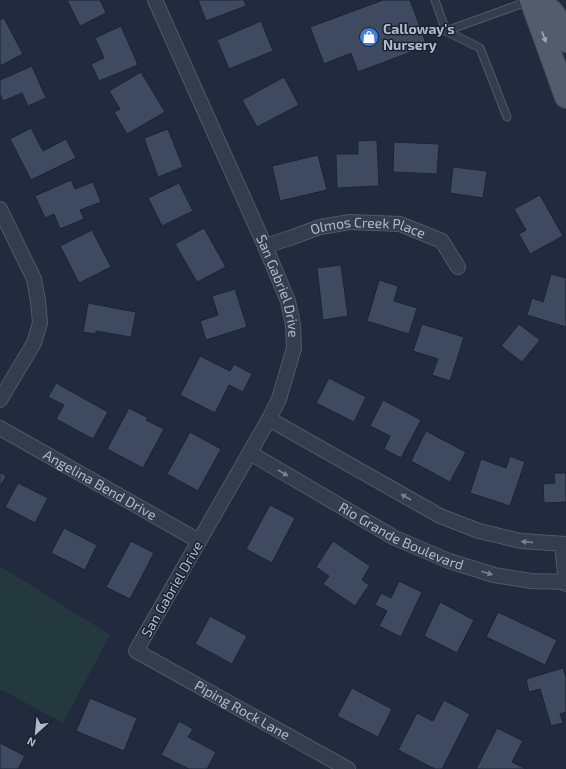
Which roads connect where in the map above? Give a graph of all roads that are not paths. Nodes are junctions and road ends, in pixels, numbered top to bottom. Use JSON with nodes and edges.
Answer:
{"nodes":[{"id":1,"x":155,"y":0,"type":"edge"},
{"id":2,"x":435,"y":0,"type":"edge"},
{"id":3,"x":531,"y":0,"type":"edge"},
{"id":4,"x":446,"y":32,"type":"junction"},
{"id":5,"x":566,"y":41,"type":"edge"},
{"id":6,"x":566,"y":97,"type":"edge"},
{"id":7,"x":507,"y":117,"type":"dead end"},
{"id":8,"x":0,"y":209,"type":"edge"},
{"id":9,"x":265,"y":246,"type":"junction"},
{"id":10,"x":458,"y":267,"type":"dead end"},
{"id":11,"x":0,"y":400,"type":"edge"},
{"id":12,"x":269,"y":419,"type":"junction"},
{"id":13,"x":0,"y":428,"type":"edge"},
{"id":14,"x":250,"y":453,"type":"junction"},
{"id":15,"x":200,"y":541,"type":"junction"},
{"id":16,"x":564,"y":544,"type":"edge"},
{"id":17,"x":566,"y":583,"type":"edge"},
{"id":18,"x":136,"y":651,"type":"joint"},
{"id":19,"x":348,"y":769,"type":"edge"}],
"edges":[{"from":1,"to":9,"type":"street","name":"San Gabriel Drive"},
{"from":2,"to":4,"type":"lane"},
{"from":3,"to":4,"type":"lane"},
{"from":3,"to":5,"type":"main road"},
{"from":3,"to":6,"type":"main road","one_way":true},
{"from":4,"to":7,"type":"lane"},
{"from":8,"to":11,"type":"street"},
{"from":9,"to":10,"type":"street","name":"Olmos Creek Place"},
{"from":9,"to":12,"type":"street","name":"San Gabriel Drive"},
{"from":12,"to":14,"type":"street","name":"San Gabriel Drive"},
{"from":16,"to":12,"type":"street","one_way":true},
{"from":13,"to":15,"type":"street","name":"Angelina Bend Drive"},
{"from":14,"to":15,"type":"street","name":"San Gabriel Drive"},
{"from":14,"to":17,"type":"street","name":"Rio Grande Boulevard","one_way":true},
{"from":15,"to":18,"type":"street","name":"San Gabriel Drive"},
{"from":16,"to":17,"type":"street"},
{"from":18,"to":19,"type":"street","name":"Piping Rock Lane"}]}
